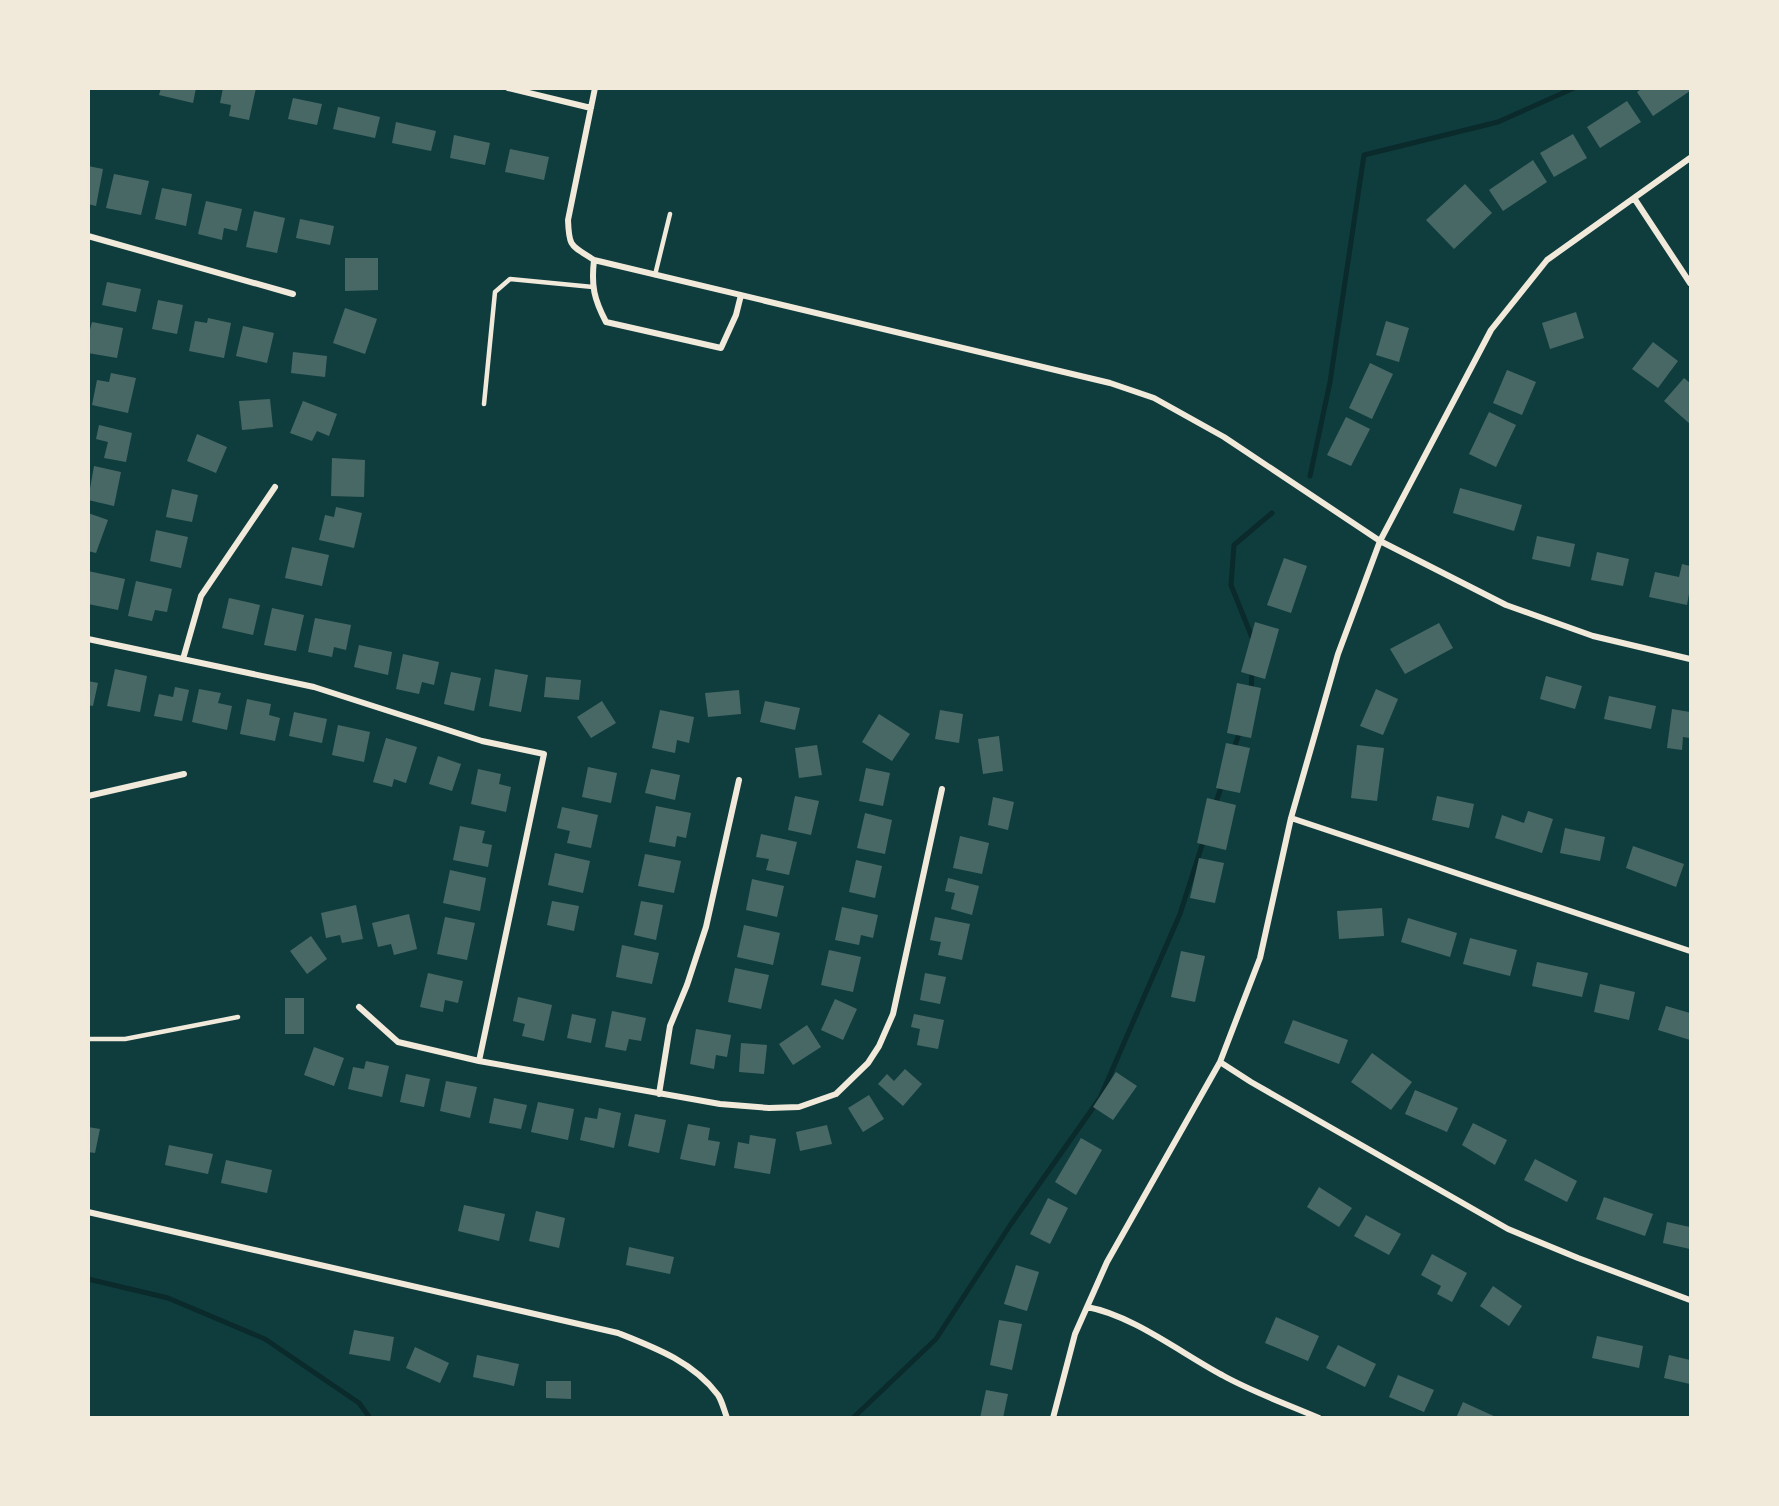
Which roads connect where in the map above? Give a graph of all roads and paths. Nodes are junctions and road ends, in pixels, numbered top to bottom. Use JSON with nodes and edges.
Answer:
{"nodes":[{"id":1,"x":508,"y":88,"type":"edge"},
{"id":2,"x":595,"y":88,"type":"edge"},
{"id":3,"x":591,"y":108,"type":"junction"},
{"id":4,"x":1690,"y":158,"type":"edge"},
{"id":5,"x":1634,"y":198,"type":"junction"},
{"id":6,"x":670,"y":214,"type":"dead end"},
{"id":7,"x":89,"y":237,"type":"edge"},
{"id":8,"x":594,"y":260,"type":"junction"},
{"id":9,"x":655,"y":275,"type":"junction"},
{"id":10,"x":1690,"y":283,"type":"edge"},
{"id":11,"x":592,"y":287,"type":"junction"},
{"id":12,"x":294,"y":294,"type":"dead end"},
{"id":13,"x":741,"y":295,"type":"junction"},
{"id":14,"x":484,"y":404,"type":"dead end"},
{"id":15,"x":275,"y":487,"type":"dead end"},
{"id":16,"x":1380,"y":541,"type":"junction"},
{"id":17,"x":88,"y":639,"type":"edge"},
{"id":18,"x":183,"y":659,"type":"junction"},
{"id":19,"x":1690,"y":659,"type":"edge"},
{"id":20,"x":184,"y":774,"type":"dead end"},
{"id":21,"x":739,"y":780,"type":"dead end"},
{"id":22,"x":942,"y":789,"type":"dead end"},
{"id":23,"x":88,"y":796,"type":"edge"},
{"id":24,"x":1292,"y":818,"type":"junction"},
{"id":25,"x":1690,"y":951,"type":"edge"},
{"id":26,"x":359,"y":1007,"type":"dead end"},
{"id":27,"x":238,"y":1017,"type":"dead end"},
{"id":28,"x":88,"y":1039,"type":"edge"},
{"id":29,"x":479,"y":1061,"type":"junction"},
{"id":30,"x":1220,"y":1062,"type":"junction"},
{"id":31,"x":659,"y":1094,"type":"junction"},
{"id":32,"x":88,"y":1212,"type":"edge"},
{"id":33,"x":1690,"y":1300,"type":"edge"},
{"id":34,"x":1087,"y":1307,"type":"junction"},
{"id":35,"x":727,"y":1418,"type":"edge"},
{"id":36,"x":1053,"y":1418,"type":"edge"},
{"id":37,"x":1319,"y":1418,"type":"edge"}],
"edges":[{"from":1,"to":3,"type":"street"},
{"from":2,"to":3,"type":"street"},
{"from":3,"to":8,"type":"street"},
{"from":4,"to":5,"type":"street"},
{"from":5,"to":10,"type":"street"},
{"from":5,"to":16,"type":"street"},
{"from":6,"to":9,"type":"lane"},
{"from":7,"to":12,"type":"street"},
{"from":8,"to":9,"type":"street"},
{"from":8,"to":11,"type":"street"},
{"from":9,"to":13,"type":"street"},
{"from":11,"to":13,"type":"street"},
{"from":11,"to":14,"type":"lane"},
{"from":13,"to":16,"type":"street"},
{"from":15,"to":18,"type":"street"},
{"from":16,"to":19,"type":"street"},
{"from":16,"to":24,"type":"street"},
{"from":17,"to":18,"type":"street"},
{"from":18,"to":29,"type":"street"},
{"from":20,"to":23,"type":"street"},
{"from":21,"to":31,"type":"street"},
{"from":22,"to":31,"type":"street"},
{"from":24,"to":25,"type":"street"},
{"from":24,"to":30,"type":"street"},
{"from":26,"to":29,"type":"street"},
{"from":27,"to":28,"type":"lane"},
{"from":29,"to":31,"type":"street"},
{"from":30,"to":33,"type":"street"},
{"from":30,"to":34,"type":"street"},
{"from":32,"to":35,"type":"street"},
{"from":34,"to":36,"type":"street"},
{"from":34,"to":37,"type":"street"}]}
